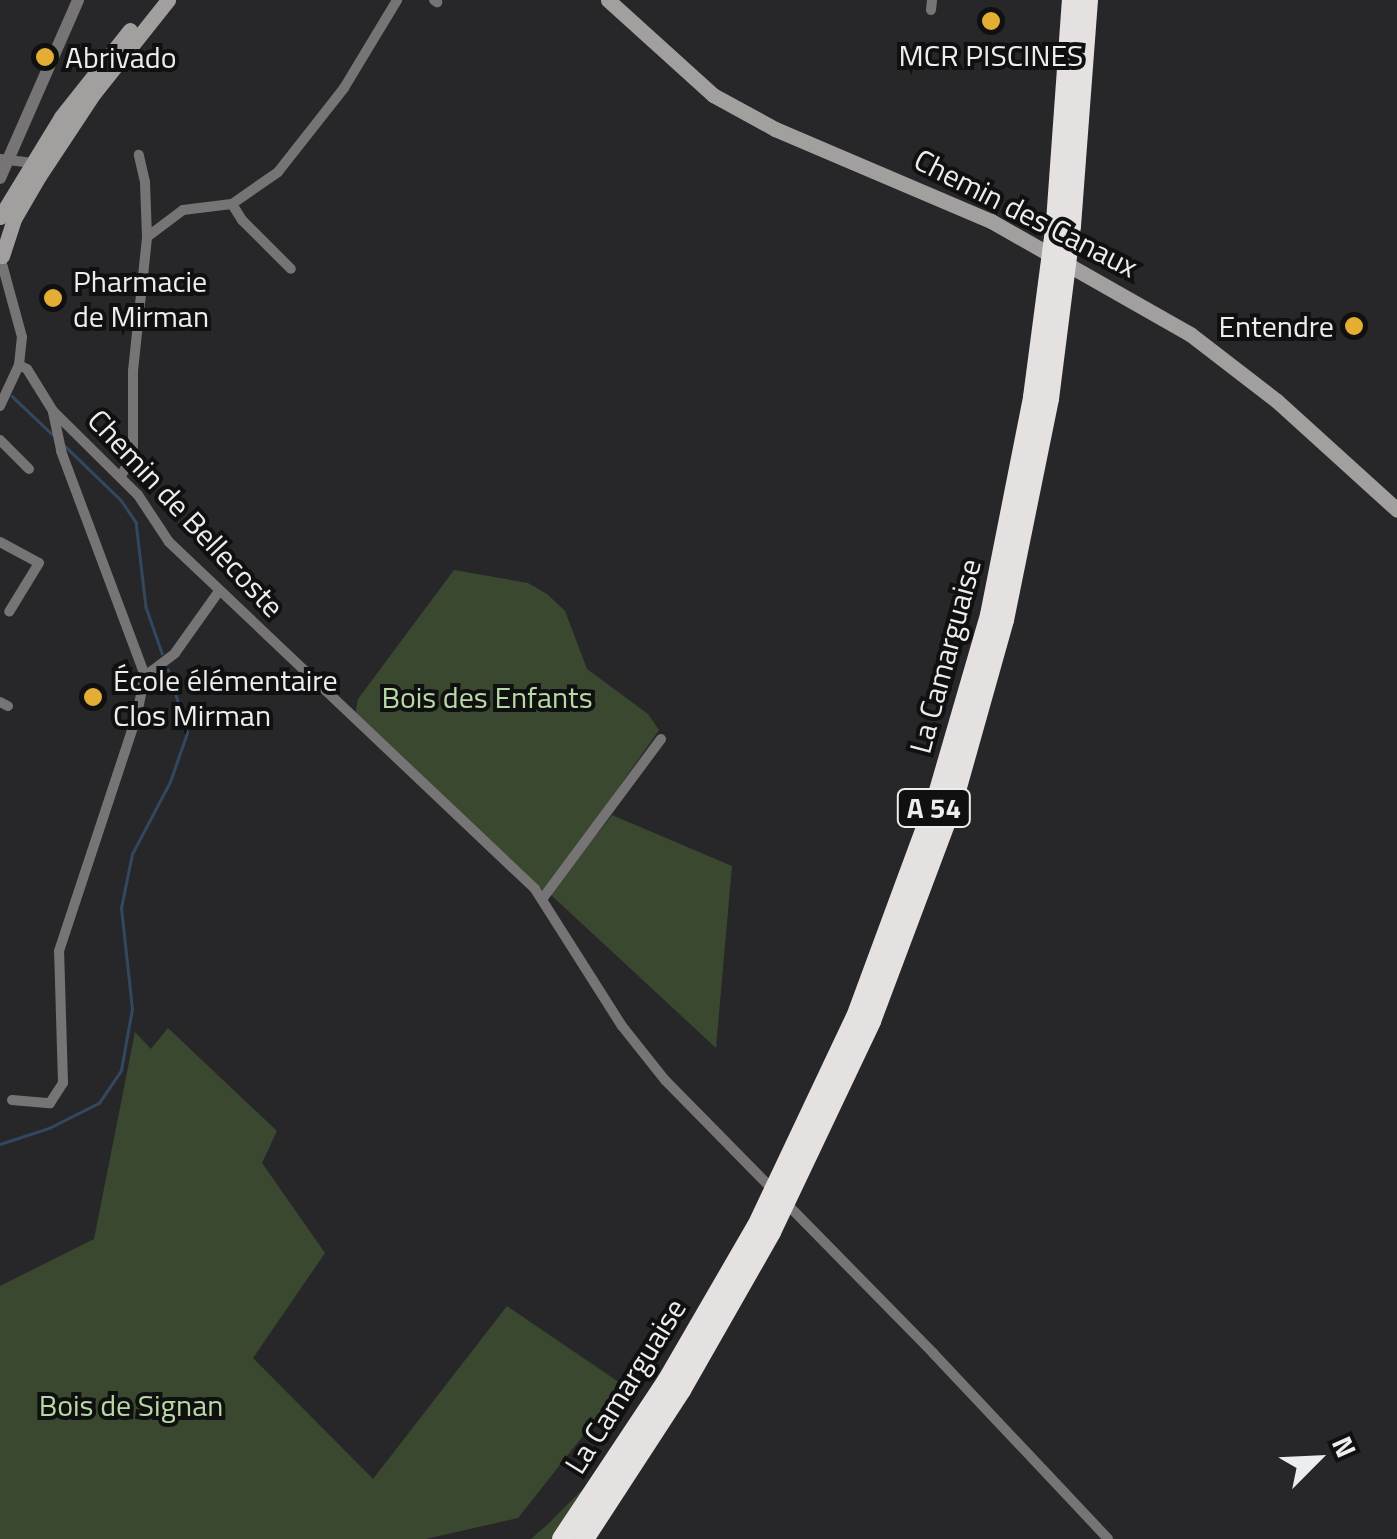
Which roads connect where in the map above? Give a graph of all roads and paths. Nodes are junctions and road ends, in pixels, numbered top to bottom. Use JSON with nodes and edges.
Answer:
{"nodes":[{"id":1,"x":78,"y":0,"type":"edge"},
{"id":2,"x":155,"y":0,"type":"edge"},
{"id":3,"x":168,"y":0,"type":"edge"},
{"id":4,"x":397,"y":0,"type":"edge"},
{"id":5,"x":608,"y":0,"type":"edge"},
{"id":6,"x":1072,"y":0,"type":"edge"},
{"id":7,"x":1088,"y":0,"type":"edge"},
{"id":8,"x":139,"y":154,"type":"dead end"},
{"id":9,"x":4,"y":161,"type":"edge"},
{"id":10,"x":34,"y":163,"type":"junction"},
{"id":11,"x":0,"y":178,"type":"edge"},
{"id":12,"x":232,"y":204,"type":"junction"},
{"id":13,"x":0,"y":217,"type":"edge"},
{"id":14,"x":147,"y":237,"type":"junction"},
{"id":15,"x":1,"y":256,"type":"edge"},
{"id":16,"x":291,"y":269,"type":"dead end"},
{"id":17,"x":0,"y":290,"type":"edge"},
{"id":18,"x":17,"y":310,"type":"junction"},
{"id":19,"x":20,"y":365,"type":"junction"},
{"id":20,"x":0,"y":406,"type":"edge"},
{"id":21,"x":53,"y":411,"type":"junction"},
{"id":22,"x":0,"y":440,"type":"edge"},
{"id":23,"x":29,"y":469,"type":"dead end"},
{"id":24,"x":122,"y":476,"type":"junction"},
{"id":25,"x":1397,"y":510,"type":"edge"},
{"id":26,"x":0,"y":542,"type":"edge"},
{"id":27,"x":220,"y":591,"type":"junction"},
{"id":28,"x":8,"y":612,"type":"dead end"},
{"id":29,"x":145,"y":676,"type":"junction"},
{"id":30,"x":661,"y":739,"type":"dead end"},
{"id":31,"x":543,"y":898,"type":"junction"},
{"id":32,"x":12,"y":1100,"type":"dead end"},
{"id":33,"x":696,"y":1332,"type":"junction"},
{"id":34,"x":641,"y":1410,"type":"dead end"},
{"id":35,"x":562,"y":1539,"type":"edge"},
{"id":36,"x":588,"y":1539,"type":"edge"},
{"id":37,"x":1108,"y":1539,"type":"edge"}],
"edges":[{"from":1,"to":9,"type":"street"},
{"from":2,"to":10,"type":"main road"},
{"from":3,"to":15,"type":"main road"},
{"from":4,"to":12,"type":"street"},
{"from":5,"to":25,"type":"main road","name":"Chemin des Canaux"},
{"from":6,"to":33,"type":"highway","name":"La Camarguaise","number":"A 54"},
{"from":7,"to":36,"type":"highway","name":"La Camarguaise","number":"A 54"},
{"from":8,"to":14,"type":"street"},
{"from":9,"to":10,"type":"street"},
{"from":9,"to":11,"type":"street"},
{"from":10,"to":13,"type":"main road"},
{"from":12,"to":14,"type":"street"},
{"from":12,"to":16,"type":"street"},
{"from":14,"to":24,"type":"street"},
{"from":15,"to":18,"type":"street"},
{"from":17,"to":18,"type":"street"},
{"from":18,"to":19,"type":"street"},
{"from":19,"to":20,"type":"street"},
{"from":19,"to":21,"type":"street","name":"Chemin de Bellecoste"},
{"from":21,"to":24,"type":"street","name":"Chemin de Bellecoste"},
{"from":21,"to":29,"type":"street"},
{"from":22,"to":23,"type":"street"},
{"from":24,"to":27,"type":"street","name":"Chemin de Bellecoste"},
{"from":26,"to":28,"type":"street"},
{"from":27,"to":29,"type":"street"},
{"from":27,"to":31,"type":"street","name":"Chemin de Bellecoste"},
{"from":29,"to":32,"type":"street"},
{"from":30,"to":31,"type":"street"},
{"from":31,"to":37,"type":"street","name":"Chemin de Bellecoste"},
{"from":33,"to":34,"type":"highway"},
{"from":33,"to":35,"type":"highway","name":"La Camarguaise","number":"A 54"}]}
